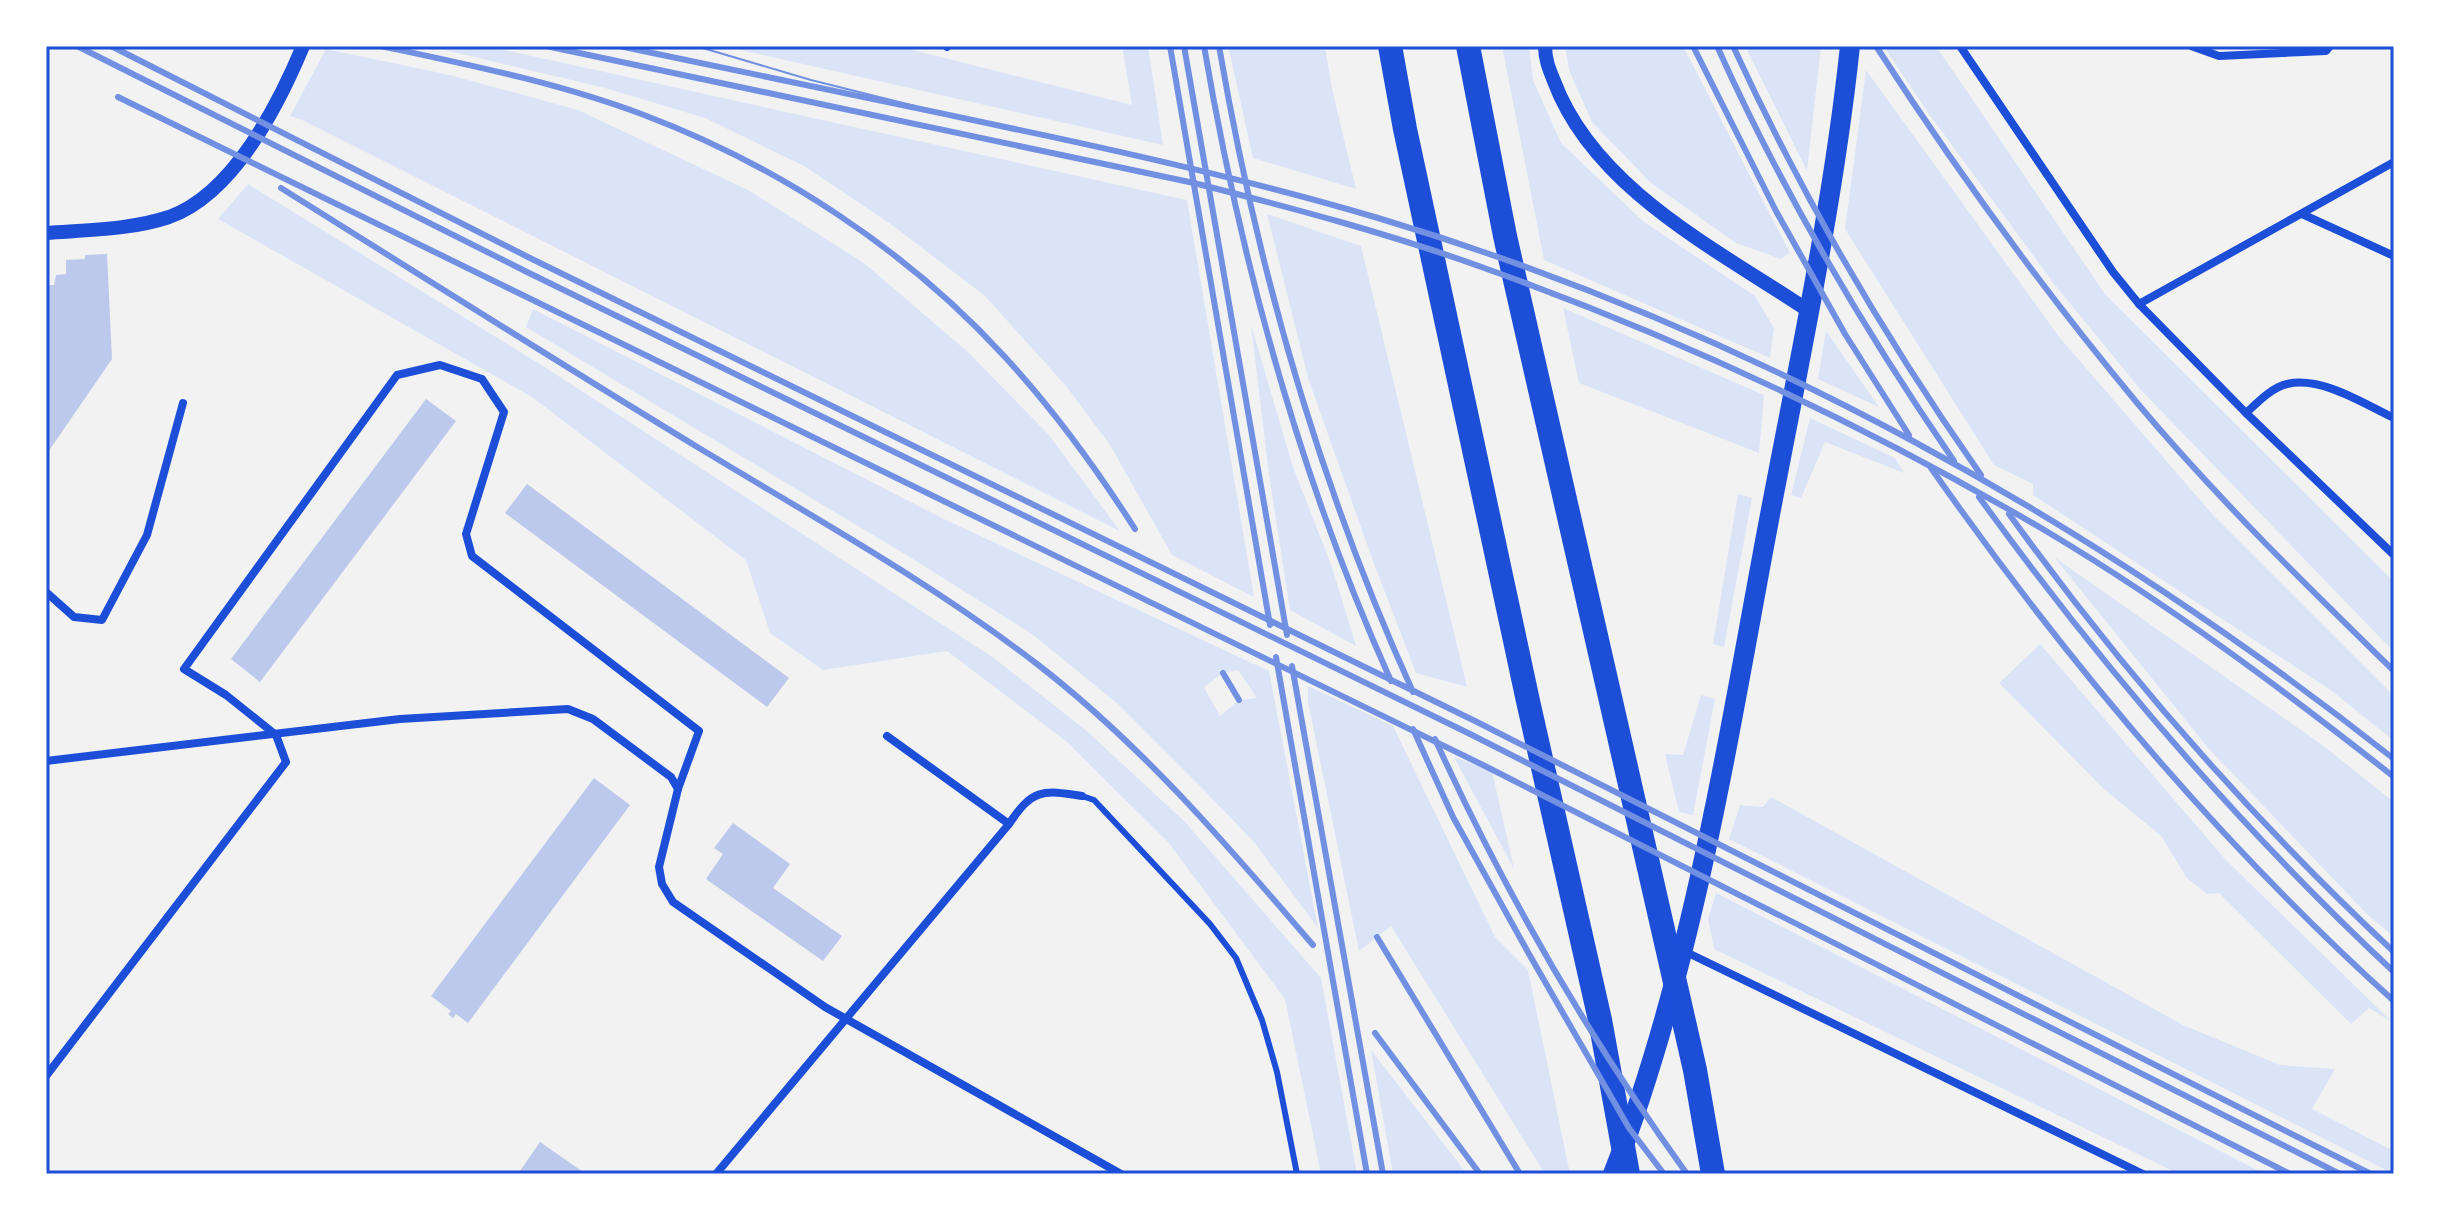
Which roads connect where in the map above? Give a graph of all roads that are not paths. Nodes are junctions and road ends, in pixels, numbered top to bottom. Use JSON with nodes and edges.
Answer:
{"nodes":[{"id":1,"x":303,"y":46,"type":"edge"},
{"id":2,"x":1390,"y":46,"type":"edge"},
{"id":3,"x":1468,"y":46,"type":"edge"},
{"id":4,"x":1545,"y":46,"type":"edge"},
{"id":5,"x":1850,"y":46,"type":"edge"},
{"id":6,"x":1960,"y":46,"type":"edge"},
{"id":7,"x":2191,"y":46,"type":"edge"},
{"id":8,"x":2330,"y":46,"type":"edge"},
{"id":9,"x":2394,"y":162,"type":"edge"},
{"id":10,"x":2302,"y":214,"type":"junction"},
{"id":11,"x":46,"y":233,"type":"edge"},
{"id":12,"x":2394,"y":256,"type":"edge"},
{"id":13,"x":2139,"y":304,"type":"junction"},
{"id":14,"x":1809,"y":311,"type":"junction"},
{"id":15,"x":183,"y":403,"type":"dead end"},
{"id":16,"x":2246,"y":413,"type":"junction"},
{"id":17,"x":2394,"y":418,"type":"edge"},
{"id":18,"x":2394,"y":555,"type":"edge"},
{"id":19,"x":46,"y":592,"type":"edge"},
{"id":20,"x":276,"y":735,"type":"junction"},
{"id":21,"x":887,"y":736,"type":"dead end"},
{"id":22,"x":46,"y":761,"type":"edge"},
{"id":23,"x":678,"y":789,"type":"junction"},
{"id":24,"x":1082,"y":796,"type":"joint"},
{"id":25,"x":1009,"y":824,"type":"junction"},
{"id":26,"x":1681,"y":949,"type":"junction"},
{"id":27,"x":846,"y":1019,"type":"junction"},
{"id":28,"x":46,"y":1076,"type":"edge"},
{"id":29,"x":716,"y":1174,"type":"edge"},
{"id":30,"x":1121,"y":1174,"type":"edge"},
{"id":31,"x":1297,"y":1174,"type":"edge"},
{"id":32,"x":1613,"y":1174,"type":"edge"},
{"id":33,"x":1628,"y":1174,"type":"edge"},
{"id":34,"x":1713,"y":1174,"type":"edge"},
{"id":35,"x":2143,"y":1174,"type":"edge"}],
"edges":[{"from":1,"to":11,"type":"street"},
{"from":2,"to":33,"type":"highway"},
{"from":3,"to":34,"type":"highway"},
{"from":4,"to":14,"type":"street"},
{"from":5,"to":14,"type":"main road"},
{"from":6,"to":13,"type":"street"},
{"from":7,"to":8,"type":"street"},
{"from":9,"to":10,"type":"street"},
{"from":10,"to":12,"type":"street"},
{"from":10,"to":13,"type":"street"},
{"from":13,"to":16,"type":"street"},
{"from":14,"to":26,"type":"main road"},
{"from":15,"to":19,"type":"street"},
{"from":16,"to":17,"type":"street"},
{"from":16,"to":18,"type":"street"},
{"from":20,"to":22,"type":"street"},
{"from":20,"to":23,"type":"street"},
{"from":20,"to":23,"type":"street"},
{"from":20,"to":28,"type":"street"},
{"from":21,"to":25,"type":"street"},
{"from":23,"to":27,"type":"street"},
{"from":24,"to":25,"type":"street"},
{"from":24,"to":31,"type":"lane"},
{"from":25,"to":27,"type":"street"},
{"from":26,"to":32,"type":"main road"},
{"from":26,"to":35,"type":"street"},
{"from":27,"to":29,"type":"street"},
{"from":27,"to":30,"type":"street"}]}
